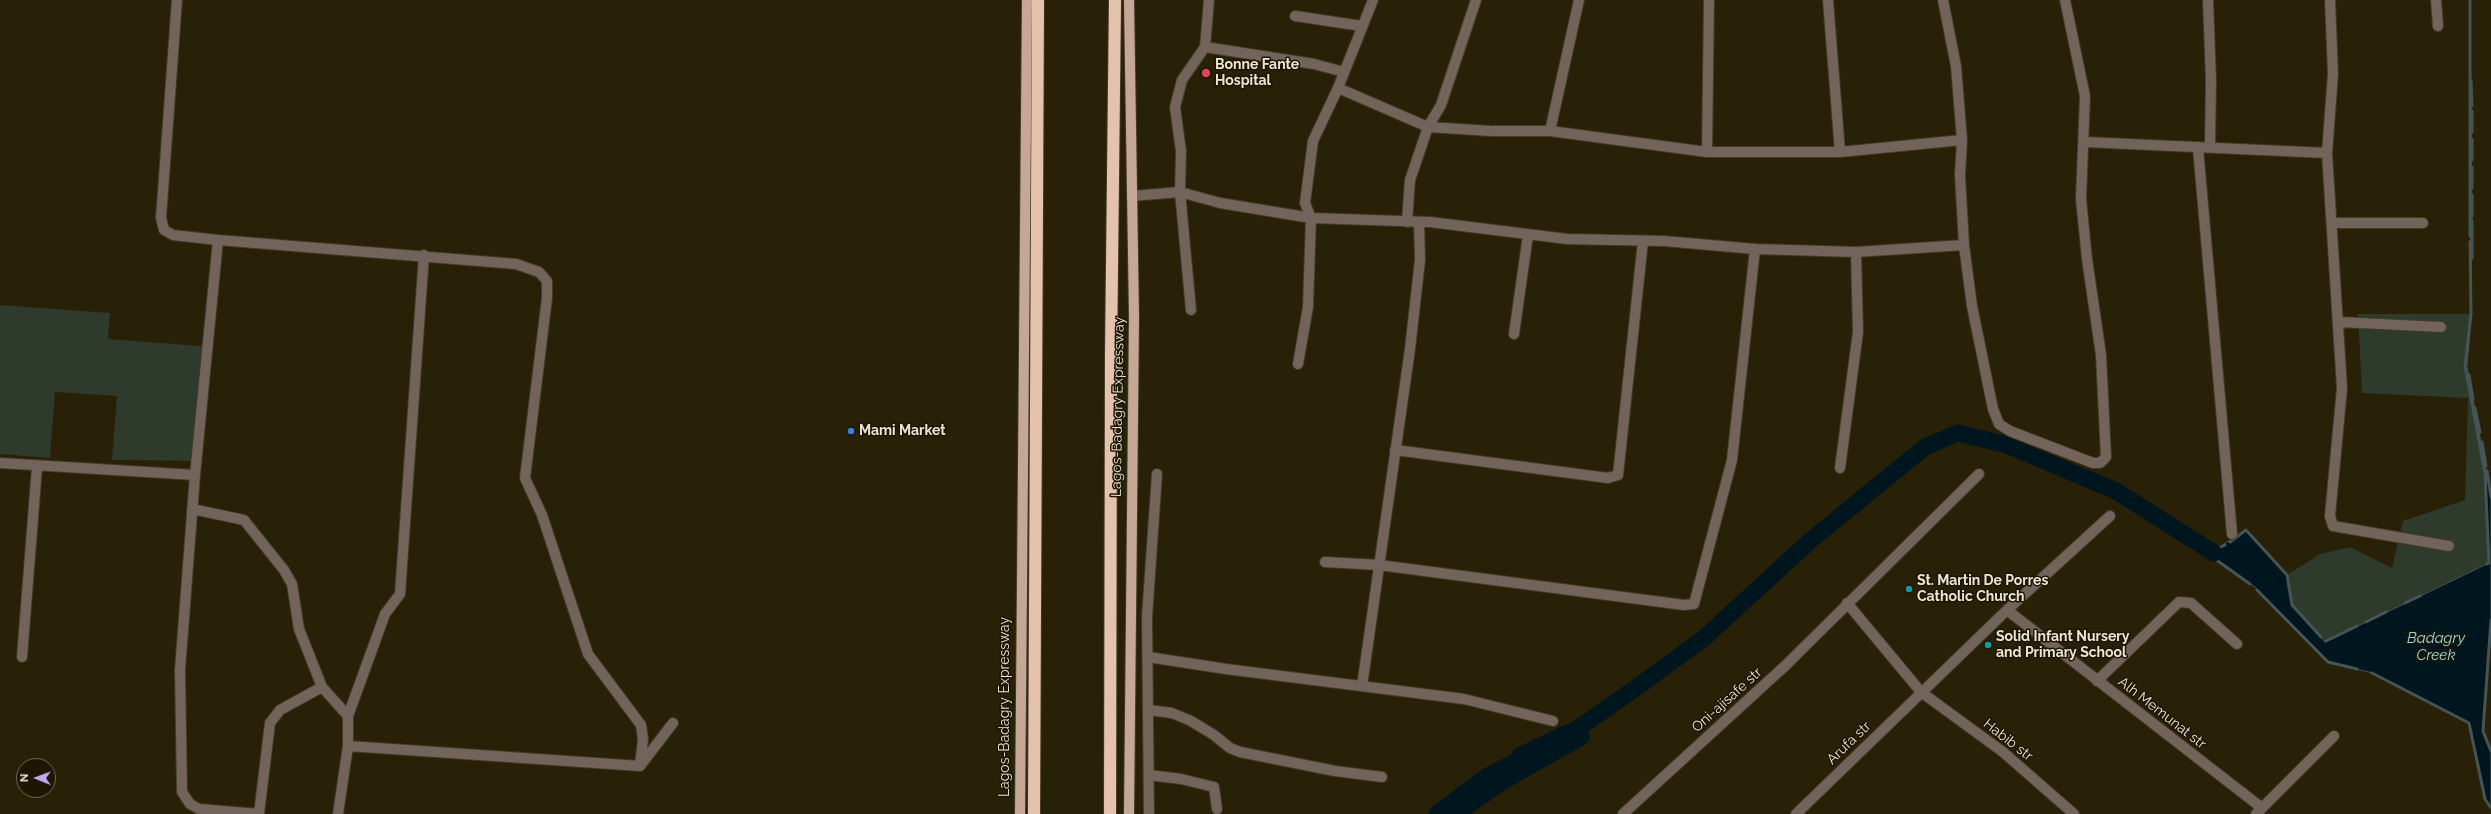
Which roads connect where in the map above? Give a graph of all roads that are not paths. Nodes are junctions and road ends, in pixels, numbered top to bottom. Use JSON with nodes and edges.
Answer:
{"nodes":[{"id":1,"x":178,"y":0,"type":"edge"},
{"id":2,"x":1027,"y":0,"type":"edge"},
{"id":3,"x":1038,"y":0,"type":"edge"},
{"id":4,"x":1115,"y":0,"type":"edge"},
{"id":5,"x":1129,"y":0,"type":"edge"},
{"id":6,"x":1209,"y":0,"type":"edge"},
{"id":7,"x":1373,"y":0,"type":"edge"},
{"id":8,"x":1476,"y":0,"type":"edge"},
{"id":9,"x":1579,"y":0,"type":"edge"},
{"id":10,"x":1709,"y":0,"type":"edge"},
{"id":11,"x":1828,"y":0,"type":"edge"},
{"id":12,"x":1943,"y":0,"type":"edge"},
{"id":13,"x":2065,"y":0,"type":"edge"},
{"id":14,"x":2208,"y":0,"type":"edge"},
{"id":15,"x":2330,"y":0,"type":"edge"},
{"id":16,"x":2436,"y":0,"type":"edge"},
{"id":17,"x":1295,"y":16,"type":"dead end"},
{"id":18,"x":1362,"y":26,"type":"junction"},
{"id":19,"x":2438,"y":26,"type":"dead end"},
{"id":20,"x":1205,"y":47,"type":"junction"},
{"id":21,"x":1344,"y":72,"type":"junction"},
{"id":22,"x":1338,"y":88,"type":"junction"},
{"id":23,"x":1428,"y":127,"type":"junction"},
{"id":24,"x":1550,"y":131,"type":"junction"},
{"id":25,"x":1962,"y":140,"type":"junction"},
{"id":26,"x":2085,"y":142,"type":"junction"},
{"id":27,"x":2210,"y":147,"type":"junction"},
{"id":28,"x":2198,"y":148,"type":"junction"},
{"id":29,"x":1708,"y":152,"type":"junction"},
{"id":30,"x":1840,"y":152,"type":"junction"},
{"id":31,"x":2327,"y":153,"type":"junction"},
{"id":32,"x":1180,"y":192,"type":"junction"},
{"id":33,"x":1132,"y":196,"type":"junction"},
{"id":34,"x":1311,"y":218,"type":"junction"},
{"id":35,"x":1408,"y":222,"type":"junction"},
{"id":36,"x":1419,"y":222,"type":"junction"},
{"id":37,"x":2333,"y":223,"type":"junction"},
{"id":38,"x":2423,"y":223,"type":"dead end"},
{"id":39,"x":1528,"y":234,"type":"junction"},
{"id":40,"x":218,"y":240,"type":"junction"},
{"id":41,"x":1643,"y":241,"type":"junction"},
{"id":42,"x":1964,"y":245,"type":"junction"},
{"id":43,"x":1755,"y":249,"type":"junction"},
{"id":44,"x":1856,"y":252,"type":"junction"},
{"id":45,"x":424,"y":255,"type":"junction"},
{"id":46,"x":1190,"y":310,"type":"dead end"},
{"id":47,"x":2338,"y":322,"type":"junction"},
{"id":48,"x":2441,"y":327,"type":"dead end"},
{"id":49,"x":1514,"y":334,"type":"dead end"},
{"id":50,"x":1298,"y":364,"type":"dead end"},
{"id":51,"x":1395,"y":450,"type":"junction"},
{"id":52,"x":0,"y":463,"type":"edge"},
{"id":53,"x":37,"y":467,"type":"junction"},
{"id":54,"x":1840,"y":468,"type":"dead end"},
{"id":55,"x":1157,"y":474,"type":"dead end"},
{"id":56,"x":1979,"y":474,"type":"dead end"},
{"id":57,"x":195,"y":475,"type":"junction"},
{"id":58,"x":192,"y":509,"type":"junction"},
{"id":59,"x":2110,"y":516,"type":"dead end"},
{"id":60,"x":2232,"y":534,"type":"dead end"},
{"id":61,"x":2449,"y":546,"type":"dead end"},
{"id":62,"x":1325,"y":562,"type":"dead end"},
{"id":63,"x":1379,"y":565,"type":"junction"},
{"id":64,"x":1847,"y":603,"type":"junction"},
{"id":65,"x":2007,"y":610,"type":"junction"},
{"id":66,"x":2237,"y":644,"type":"dead end"},
{"id":67,"x":22,"y":657,"type":"dead end"},
{"id":68,"x":1148,"y":657,"type":"junction"},
{"id":69,"x":2097,"y":681,"type":"junction"},
{"id":70,"x":1362,"y":686,"type":"junction"},
{"id":71,"x":322,"y":687,"type":"junction"},
{"id":72,"x":1921,"y":692,"type":"junction"},
{"id":73,"x":1149,"y":710,"type":"junction"},
{"id":74,"x":348,"y":716,"type":"junction"},
{"id":75,"x":1553,"y":721,"type":"dead end"},
{"id":76,"x":673,"y":723,"type":"dead end"},
{"id":77,"x":2334,"y":736,"type":"dead end"},
{"id":78,"x":348,"y":746,"type":"junction"},
{"id":79,"x":640,"y":766,"type":"junction"},
{"id":80,"x":1149,"y":775,"type":"junction"},
{"id":81,"x":1382,"y":777,"type":"dead end"},
{"id":82,"x":1217,"y":809,"type":"dead end"},
{"id":83,"x":2259,"y":811,"type":"edge"},
{"id":84,"x":259,"y":814,"type":"edge"},
{"id":85,"x":338,"y":814,"type":"edge"},
{"id":86,"x":1020,"y":814,"type":"edge"},
{"id":87,"x":1034,"y":814,"type":"edge"},
{"id":88,"x":1110,"y":814,"type":"edge"},
{"id":89,"x":1129,"y":814,"type":"edge"},
{"id":90,"x":1149,"y":814,"type":"edge"},
{"id":91,"x":1623,"y":814,"type":"edge"},
{"id":92,"x":1796,"y":814,"type":"edge"},
{"id":93,"x":2074,"y":814,"type":"edge"}],
"edges":[{"from":1,"to":40,"type":"street"},
{"from":2,"to":86,"type":"main road","name":"Lagos-Badagry Expressway"},
{"from":3,"to":87,"type":"highway","name":"Lagos-Badagry Expressway"},
{"from":4,"to":88,"type":"highway","name":"Lagos-Badagry Expressway"},
{"from":5,"to":33,"type":"main road","name":"Lagos-Badagry Expressway"},
{"from":6,"to":20,"type":"street"},
{"from":7,"to":18,"type":"street"},
{"from":8,"to":23,"type":"street"},
{"from":9,"to":24,"type":"street"},
{"from":10,"to":29,"type":"street"},
{"from":11,"to":30,"type":"street"},
{"from":12,"to":25,"type":"street"},
{"from":13,"to":26,"type":"street"},
{"from":14,"to":27,"type":"street"},
{"from":15,"to":31,"type":"street"},
{"from":16,"to":19,"type":"street"},
{"from":17,"to":18,"type":"street"},
{"from":18,"to":21,"type":"street"},
{"from":20,"to":21,"type":"street"},
{"from":20,"to":32,"type":"street"},
{"from":21,"to":22,"type":"street"},
{"from":22,"to":23,"type":"street"},
{"from":22,"to":34,"type":"street"},
{"from":23,"to":24,"type":"street"},
{"from":23,"to":35,"type":"street"},
{"from":24,"to":29,"type":"street"},
{"from":25,"to":30,"type":"street"},
{"from":25,"to":42,"type":"street"},
{"from":26,"to":28,"type":"street"},
{"from":26,"to":42,"type":"street"},
{"from":27,"to":28,"type":"street"},
{"from":27,"to":31,"type":"street"},
{"from":28,"to":60,"type":"street"},
{"from":29,"to":30,"type":"street"},
{"from":31,"to":37,"type":"street"},
{"from":32,"to":33,"type":"street"},
{"from":32,"to":34,"type":"street"},
{"from":32,"to":46,"type":"street"},
{"from":33,"to":89,"type":"main road","name":"Lagos-Badagry Expressway"},
{"from":34,"to":35,"type":"street"},
{"from":34,"to":50,"type":"street"},
{"from":35,"to":36,"type":"street"},
{"from":36,"to":39,"type":"street"},
{"from":36,"to":51,"type":"street"},
{"from":37,"to":38,"type":"street"},
{"from":37,"to":47,"type":"street"},
{"from":39,"to":41,"type":"street"},
{"from":39,"to":49,"type":"street"},
{"from":40,"to":45,"type":"street"},
{"from":40,"to":57,"type":"street"},
{"from":41,"to":43,"type":"street"},
{"from":41,"to":51,"type":"street"},
{"from":42,"to":44,"type":"street"},
{"from":43,"to":44,"type":"street"},
{"from":43,"to":63,"type":"street"},
{"from":44,"to":54,"type":"street"},
{"from":45,"to":74,"type":"street"},
{"from":45,"to":79,"type":"street"},
{"from":47,"to":48,"type":"street"},
{"from":47,"to":61,"type":"street"},
{"from":51,"to":63,"type":"street"},
{"from":52,"to":53,"type":"street"},
{"from":53,"to":57,"type":"street"},
{"from":53,"to":67,"type":"street"},
{"from":55,"to":68,"type":"street"},
{"from":56,"to":64,"type":"street","name":"Oni-ajisafe str"},
{"from":57,"to":58,"type":"street"},
{"from":58,"to":71,"type":"street"},
{"from":58,"to":84,"type":"street"},
{"from":59,"to":65,"type":"street"},
{"from":62,"to":63,"type":"street"},
{"from":63,"to":70,"type":"street"},
{"from":64,"to":72,"type":"street"},
{"from":64,"to":91,"type":"street","name":"Oni-ajisafe str"},
{"from":65,"to":69,"type":"street","name":"Alh Memunat str"},
{"from":65,"to":72,"type":"street"},
{"from":66,"to":69,"type":"street"},
{"from":68,"to":70,"type":"street"},
{"from":68,"to":73,"type":"street"},
{"from":69,"to":83,"type":"street","name":"Alh Memunat str"},
{"from":70,"to":75,"type":"street"},
{"from":71,"to":74,"type":"street"},
{"from":71,"to":84,"type":"street"},
{"from":72,"to":92,"type":"street","name":"Arufa str"},
{"from":72,"to":93,"type":"street","name":"Habib str"},
{"from":73,"to":80,"type":"street"},
{"from":73,"to":81,"type":"street"},
{"from":74,"to":78,"type":"street"},
{"from":76,"to":79,"type":"street"},
{"from":77,"to":83,"type":"street"},
{"from":78,"to":79,"type":"street"},
{"from":78,"to":85,"type":"street"},
{"from":80,"to":82,"type":"street"},
{"from":80,"to":90,"type":"street"}]}
